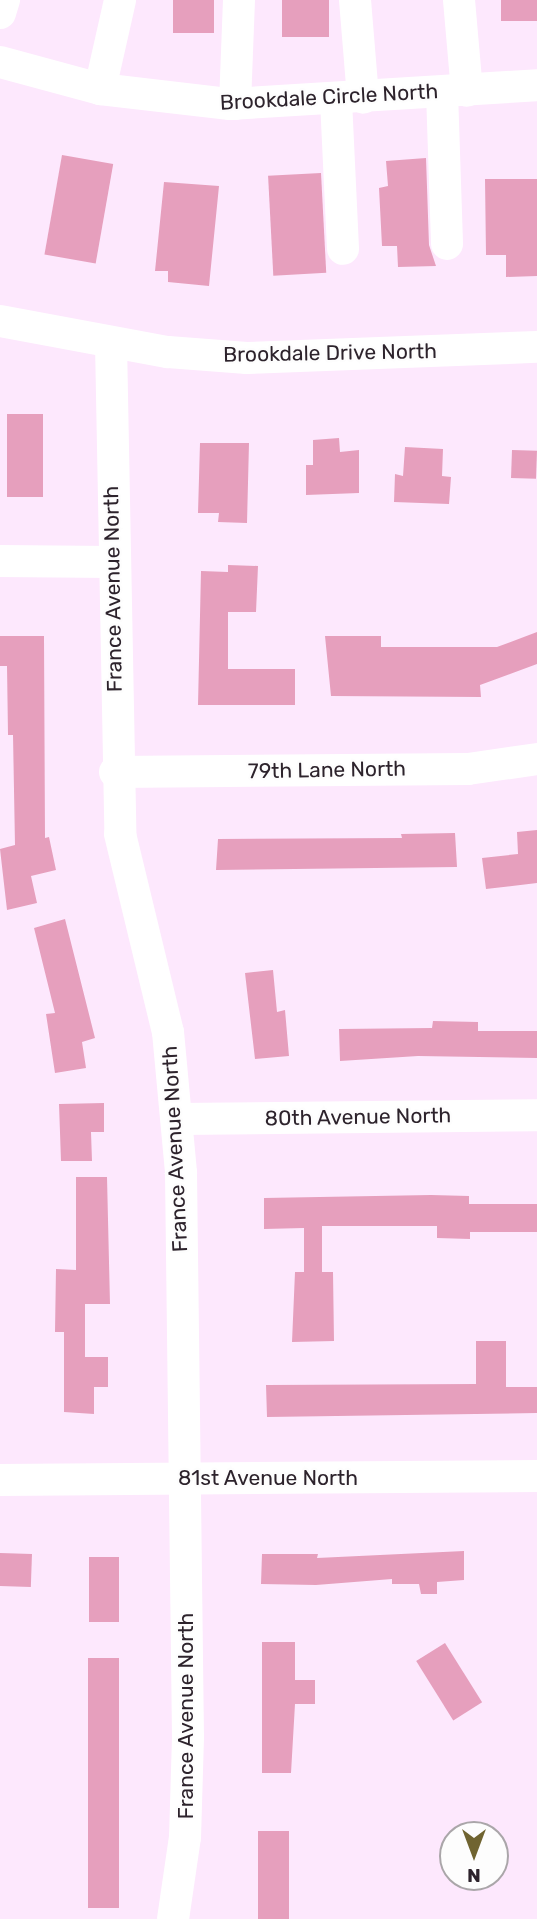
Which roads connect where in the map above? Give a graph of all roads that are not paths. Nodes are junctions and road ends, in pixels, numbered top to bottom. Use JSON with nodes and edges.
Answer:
{"nodes":[{"id":1,"x":4,"y":0,"type":"edge"},
{"id":2,"x":120,"y":0,"type":"edge"},
{"id":3,"x":239,"y":0,"type":"edge"},
{"id":4,"x":355,"y":0,"type":"edge"},
{"id":5,"x":459,"y":0,"type":"edge"},
{"id":6,"x":0,"y":13,"type":"edge"},
{"id":7,"x":0,"y":62,"type":"edge"},
{"id":8,"x":537,"y":85,"type":"edge"},
{"id":9,"x":100,"y":89,"type":"junction"},
{"id":10,"x":455,"y":92,"type":"junction"},
{"id":11,"x":349,"y":99,"type":"junction"},
{"id":12,"x":235,"y":104,"type":"junction"},
{"id":13,"x":447,"y":244,"type":"dead end"},
{"id":14,"x":343,"y":249,"type":"dead end"},
{"id":15,"x":0,"y":321,"type":"edge"},
{"id":16,"x":111,"y":343,"type":"junction"},
{"id":17,"x":537,"y":347,"type":"edge"},
{"id":18,"x":0,"y":561,"type":"edge"},
{"id":19,"x":113,"y":562,"type":"junction"},
{"id":20,"x":537,"y":759,"type":"edge"},
{"id":21,"x":115,"y":772,"type":"junction"},
{"id":22,"x":537,"y":1115,"type":"edge"},
{"id":23,"x":178,"y":1119,"type":"junction"},
{"id":24,"x":537,"y":1476,"type":"edge"},
{"id":25,"x":185,"y":1479,"type":"junction"},
{"id":26,"x":0,"y":1480,"type":"edge"},
{"id":27,"x":173,"y":1919,"type":"edge"}],
"edges":[{"from":1,"to":6,"type":"street"},
{"from":2,"to":9,"type":"street"},
{"from":3,"to":12,"type":"street"},
{"from":4,"to":11,"type":"street"},
{"from":5,"to":10,"type":"street"},
{"from":7,"to":9,"type":"street","name":"Brookdale Circle North"},
{"from":8,"to":10,"type":"street","name":"Brookdale Circle North"},
{"from":9,"to":12,"type":"street","name":"Brookdale Circle North"},
{"from":10,"to":11,"type":"street","name":"Brookdale Circle North"},
{"from":10,"to":13,"type":"street"},
{"from":11,"to":12,"type":"street","name":"Brookdale Circle North"},
{"from":11,"to":14,"type":"street"},
{"from":15,"to":16,"type":"street","name":"Brookdale Drive North"},
{"from":16,"to":17,"type":"street","name":"Brookdale Drive North"},
{"from":16,"to":19,"type":"street","name":"France Avenue North"},
{"from":18,"to":19,"type":"street"},
{"from":19,"to":21,"type":"street","name":"France Avenue North"},
{"from":20,"to":21,"type":"street","name":"79th Lane North"},
{"from":21,"to":23,"type":"street","name":"France Avenue North"},
{"from":22,"to":23,"type":"street","name":"80th Avenue North"},
{"from":23,"to":25,"type":"street","name":"France Avenue North"},
{"from":24,"to":25,"type":"street","name":"81st Avenue North"},
{"from":25,"to":26,"type":"street","name":"81st Avenue North"},
{"from":25,"to":27,"type":"street","name":"France Avenue North"}]}
